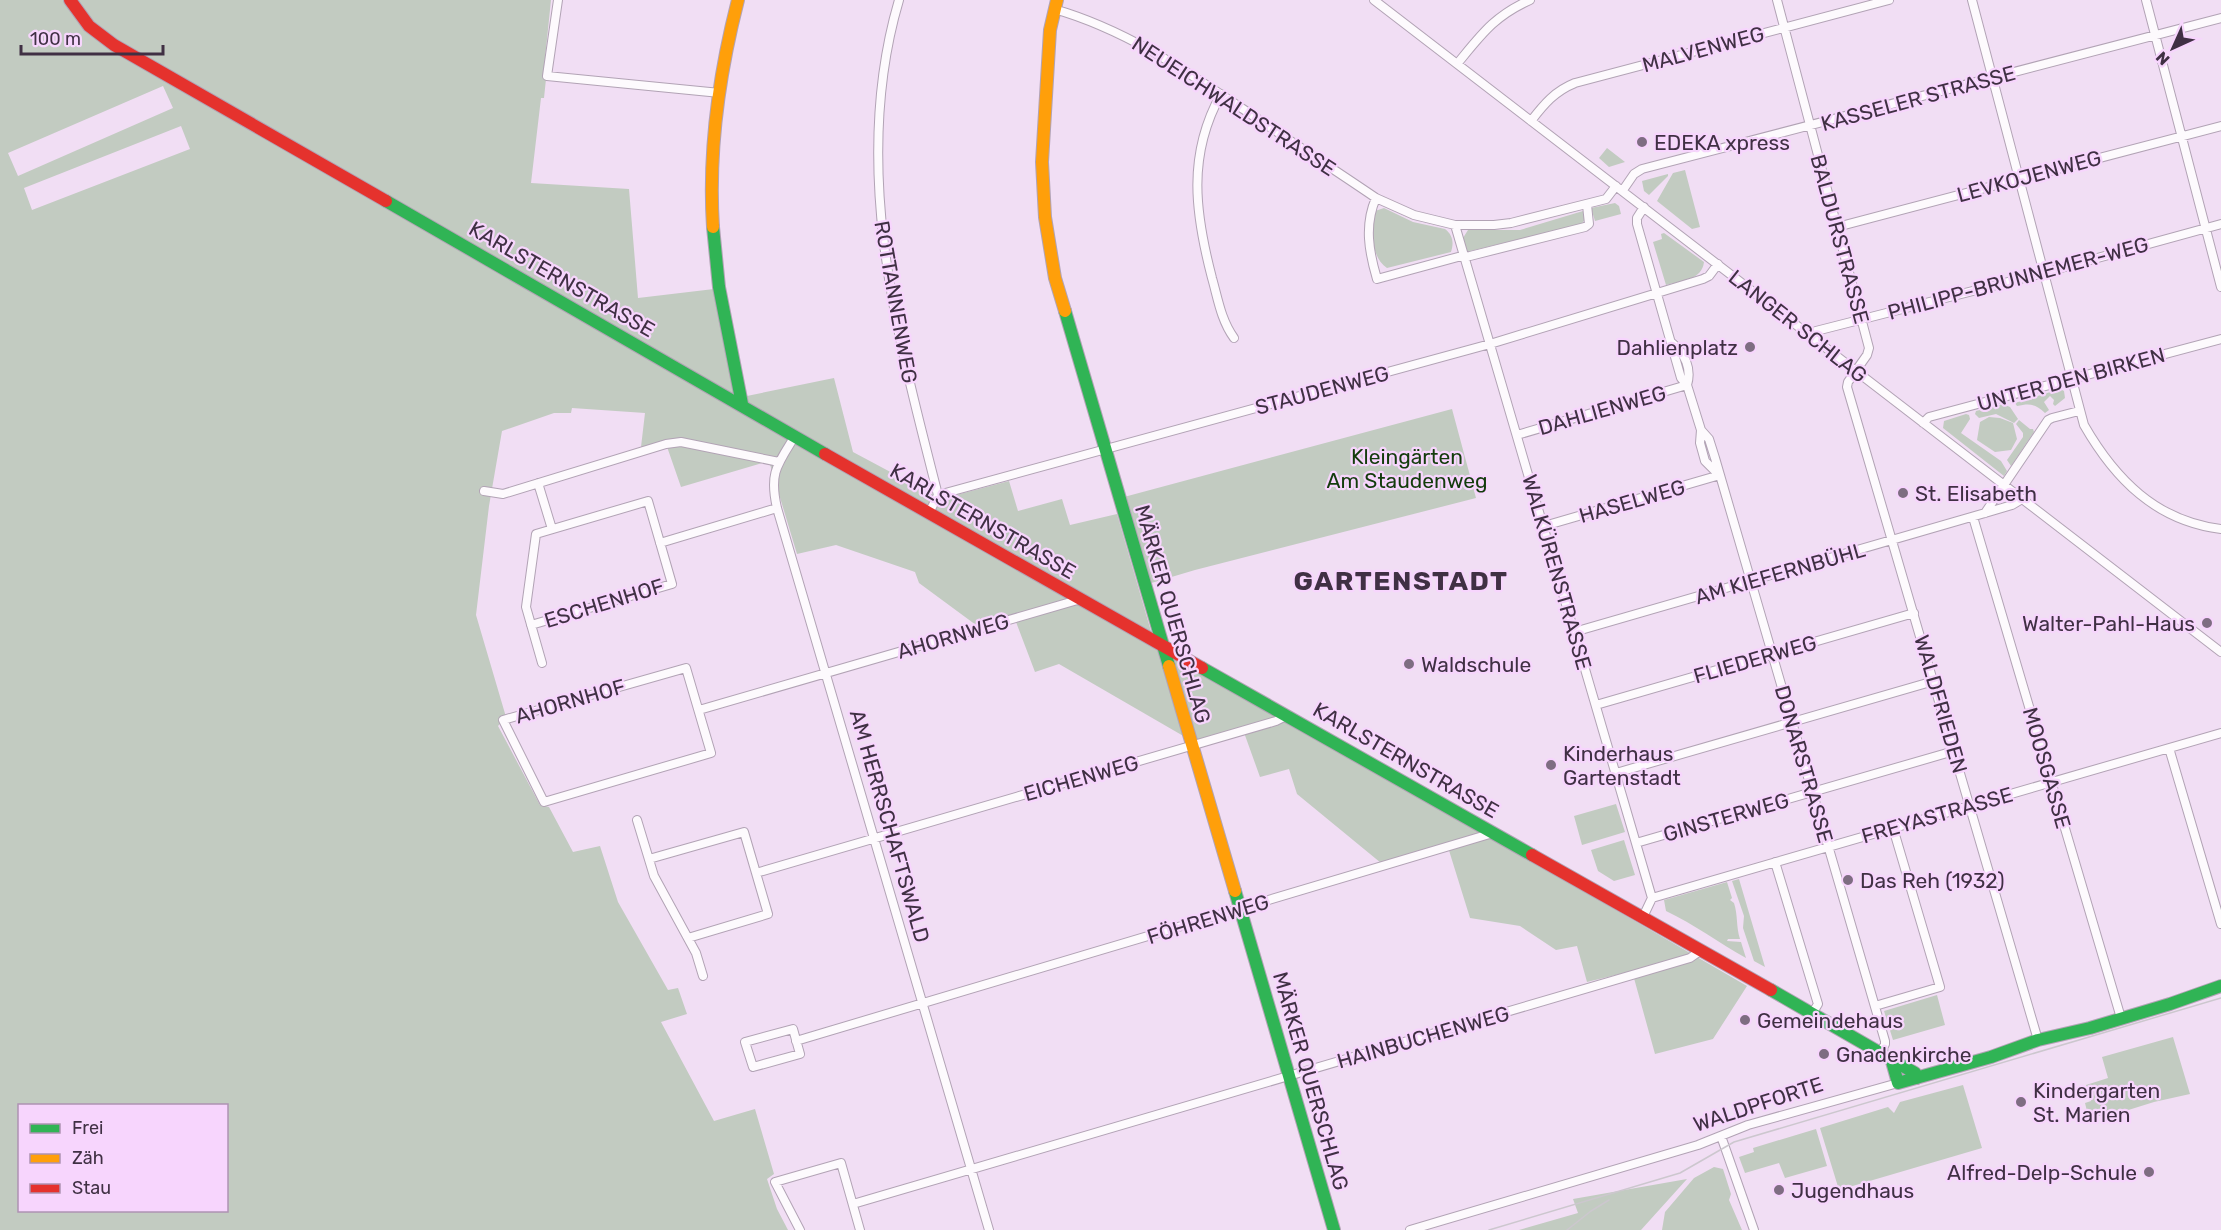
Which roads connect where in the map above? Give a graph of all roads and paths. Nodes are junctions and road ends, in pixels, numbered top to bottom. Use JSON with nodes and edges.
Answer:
{"nodes":[{"id":1,"x":70,"y":0,"type":"edge"},
{"id":2,"x":558,"y":0,"type":"edge"},
{"id":3,"x":738,"y":0,"type":"edge"},
{"id":4,"x":899,"y":0,"type":"edge"},
{"id":5,"x":1374,"y":0,"type":"edge"},
{"id":6,"x":1530,"y":0,"type":"edge"},
{"id":7,"x":1777,"y":0,"type":"edge"},
{"id":8,"x":1889,"y":0,"type":"edge"},
{"id":9,"x":1972,"y":0,"type":"edge"},
{"id":10,"x":2146,"y":0,"type":"edge"},
{"id":11,"x":1385,"y":3,"type":"edge"},
{"id":12,"x":1055,"y":4,"type":"edge"},
{"id":13,"x":2221,"y":18,"type":"edge"},
{"id":14,"x":1785,"y":27,"type":"junction"},
{"id":15,"x":2155,"y":36,"type":"junction"},
{"id":16,"x":1457,"y":64,"type":"junction"},
{"id":17,"x":1993,"y":78,"type":"junction"},
{"id":18,"x":720,"y":93,"type":"junction"},
{"id":19,"x":1221,"y":94,"type":"junction"},
{"id":20,"x":1531,"y":122,"type":"junction"},
{"id":21,"x":1811,"y":126,"type":"junction"},
{"id":22,"x":2221,"y":126,"type":"edge"},
{"id":23,"x":2181,"y":136,"type":"junction"},
{"id":24,"x":2019,"y":179,"type":"junction"},
{"id":25,"x":1620,"y":188,"type":"junction"},
{"id":26,"x":1376,"y":198,"type":"junction"},
{"id":27,"x":1587,"y":205,"type":"junction"},
{"id":28,"x":1644,"y":207,"type":"junction"},
{"id":29,"x":2221,"y":224,"type":"edge"},
{"id":30,"x":1455,"y":225,"type":"junction"},
{"id":31,"x":1837,"y":227,"type":"junction"},
{"id":32,"x":2206,"y":228,"type":"junction"},
{"id":33,"x":1465,"y":256,"type":"junction"},
{"id":34,"x":1718,"y":264,"type":"junction"},
{"id":35,"x":2043,"y":273,"type":"junction"},
{"id":36,"x":2221,"y":287,"type":"edge"},
{"id":37,"x":1658,"y":294,"type":"junction"},
{"id":38,"x":1861,"y":319,"type":"junction"},
{"id":39,"x":1815,"y":331,"type":"dead end"},
{"id":40,"x":1234,"y":338,"type":"dead end"},
{"id":41,"x":2221,"y":339,"type":"edge"},
{"id":42,"x":1491,"y":344,"type":"junction"},
{"id":43,"x":1856,"y":370,"type":"junction"},
{"id":44,"x":2071,"y":380,"type":"junction"},
{"id":45,"x":1687,"y":386,"type":"junction"},
{"id":46,"x":742,"y":404,"type":"junction"},
{"id":47,"x":2079,"y":411,"type":"junction"},
{"id":48,"x":1923,"y":423,"type":"junction"},
{"id":49,"x":1517,"y":435,"type":"junction"},
{"id":50,"x":795,"y":436,"type":"junction"},
{"id":51,"x":1105,"y":449,"type":"junction"},
{"id":52,"x":779,"y":462,"type":"junction"},
{"id":53,"x":1720,"y":475,"type":"junction"},
{"id":54,"x":538,"y":483,"type":"junction"},
{"id":55,"x":2005,"y":485,"type":"junction"},
{"id":56,"x":484,"y":491,"type":"dead end"},
{"id":57,"x":938,"y":495,"type":"junction"},
{"id":58,"x":2022,"y":499,"type":"junction"},
{"id":59,"x":777,"y":508,"type":"junction"},
{"id":60,"x":929,"y":513,"type":"junction"},
{"id":61,"x":1985,"y":513,"type":"junction"},
{"id":62,"x":1973,"y":517,"type":"junction"},
{"id":63,"x":1544,"y":526,"type":"junction"},
{"id":64,"x":552,"y":529,"type":"junction"},
{"id":65,"x":2221,"y":529,"type":"edge"},
{"id":66,"x":1893,"y":540,"type":"junction"},
{"id":67,"x":660,"y":543,"type":"junction"},
{"id":68,"x":1750,"y":581,"type":"junction"},
{"id":69,"x":1081,"y":599,"type":"junction"},
{"id":70,"x":1914,"y":613,"type":"junction"},
{"id":71,"x":531,"y":625,"type":"junction"},
{"id":72,"x":1574,"y":632,"type":"junction"},
{"id":73,"x":1162,"y":644,"type":"junction"},
{"id":74,"x":2221,"y":652,"type":"edge"},
{"id":75,"x":1772,"y":654,"type":"junction"},
{"id":76,"x":542,"y":663,"type":"dead end"},
{"id":77,"x":825,"y":673,"type":"junction"},
{"id":78,"x":1934,"y":681,"type":"junction"},
{"id":79,"x":1596,"y":705,"type":"junction"},
{"id":80,"x":699,"y":710,"type":"junction"},
{"id":81,"x":1288,"y":715,"type":"junction"},
{"id":82,"x":1792,"y":722,"type":"junction"},
{"id":83,"x":2221,"y":732,"type":"edge"},
{"id":84,"x":1191,"y":746,"type":"junction"},
{"id":85,"x":2169,"y":748,"type":"junction"},
{"id":86,"x":1954,"y":751,"type":"junction"},
{"id":87,"x":1616,"y":773,"type":"junction"},
{"id":88,"x":2051,"y":782,"type":"junction"},
{"id":89,"x":1812,"y":792,"type":"junction"},
{"id":90,"x":1970,"y":805,"type":"junction"},
{"id":91,"x":637,"y":820,"type":"dead end"},
{"id":92,"x":1893,"y":828,"type":"junction"},
{"id":93,"x":1493,"y":833,"type":"junction"},
{"id":94,"x":874,"y":839,"type":"junction"},
{"id":95,"x":1636,"y":843,"type":"junction"},
{"id":96,"x":1828,"y":847,"type":"junction"},
{"id":97,"x":649,"y":859,"type":"junction"},
{"id":98,"x":1775,"y":862,"type":"junction"},
{"id":99,"x":756,"y":873,"type":"junction"},
{"id":100,"x":1652,"y":898,"type":"junction"},
{"id":101,"x":1240,"y":910,"type":"junction"},
{"id":102,"x":1643,"y":917,"type":"junction"},
{"id":103,"x":2221,"y":924,"type":"edge"},
{"id":104,"x":688,"y":938,"type":"junction"},
{"id":105,"x":1700,"y":951,"type":"junction"},
{"id":106,"x":703,"y":976,"type":"dead end"},
{"id":107,"x":2221,"y":986,"type":"edge"},
{"id":108,"x":922,"y":1004,"type":"junction"},
{"id":109,"x":1875,"y":1006,"type":"junction"},
{"id":110,"x":1812,"y":1014,"type":"junction"},
{"id":111,"x":2121,"y":1018,"type":"junction"},
{"id":112,"x":2038,"y":1040,"type":"junction"},
{"id":113,"x":796,"y":1041,"type":"junction"},
{"id":114,"x":1886,"y":1055,"type":"junction"},
{"id":115,"x":1288,"y":1076,"type":"junction"},
{"id":116,"x":1917,"y":1078,"type":"junction"},
{"id":117,"x":1898,"y":1083,"type":"junction"},
{"id":118,"x":1721,"y":1136,"type":"junction"},
{"id":119,"x":972,"y":1170,"type":"junction"},
{"id":120,"x":853,"y":1204,"type":"junction"},
{"id":121,"x":800,"y":1230,"type":"edge"},
{"id":122,"x":860,"y":1230,"type":"edge"},
{"id":123,"x":989,"y":1230,"type":"edge"},
{"id":124,"x":1334,"y":1230,"type":"edge"},
{"id":125,"x":1410,"y":1230,"type":"edge"},
{"id":126,"x":1754,"y":1230,"type":"edge"}],
"edges":[{"from":1,"to":46,"type":"street","name":"KARLSTERNSTRASSE"},
{"from":2,"to":18,"type":"street"},
{"from":3,"to":18,"type":"street"},
{"from":4,"to":57,"type":"street","name":"ROTTANNENWEG"},
{"from":5,"to":11,"type":"street","name":"LANGER SCHLAG"},
{"from":6,"to":16,"type":"street"},
{"from":7,"to":14,"type":"street","name":"BALDURSTRASSE"},
{"from":8,"to":14,"type":"street","name":"MALVENWEG"},
{"from":9,"to":17,"type":"street"},
{"from":10,"to":15,"type":"street"},
{"from":11,"to":16,"type":"street","name":"LANGER SCHLAG"},
{"from":12,"to":19,"type":"street","name":"NEUEICHWALDSTRASSE"},
{"from":12,"to":51,"type":"street","name":"MÄRKER QUERSCHLAG"},
{"from":13,"to":15,"type":"street","name":"KASSELER STRASSE"},
{"from":14,"to":20,"type":"street","name":"MALVENWEG"},
{"from":14,"to":21,"type":"street","name":"BALDURSTRASSE"},
{"from":15,"to":17,"type":"street","name":"KASSELER STRASSE"},
{"from":15,"to":23,"type":"street"},
{"from":16,"to":20,"type":"street","name":"LANGER SCHLAG"},
{"from":17,"to":21,"type":"street","name":"KASSELER STRASSE"},
{"from":17,"to":24,"type":"street"},
{"from":18,"to":46,"type":"street"},
{"from":19,"to":26,"type":"street","name":"NEUEICHWALDSTRASSE"},
{"from":19,"to":40,"type":"street"},
{"from":20,"to":25,"type":"street","name":"LANGER SCHLAG"},
{"from":21,"to":25,"type":"street","name":"KASSELER STRASSE"},
{"from":21,"to":31,"type":"street","name":"BALDURSTRASSE"},
{"from":22,"to":23,"type":"street","name":"LEVKOJENWEG"},
{"from":23,"to":24,"type":"street","name":"LEVKOJENWEG"},
{"from":23,"to":32,"type":"street"},
{"from":24,"to":31,"type":"street","name":"LEVKOJENWEG"},
{"from":24,"to":35,"type":"street"},
{"from":25,"to":27,"type":"street","name":"NEUEICHWALDSTRASSE"},
{"from":25,"to":28,"type":"street","name":"LANGER SCHLAG"},
{"from":26,"to":30,"type":"street","name":"NEUEICHWALDSTRASSE"},
{"from":26,"to":33,"type":"street"},
{"from":27,"to":30,"type":"street","name":"NEUEICHWALDSTRASSE"},
{"from":27,"to":33,"type":"street"},
{"from":28,"to":34,"type":"street","name":"LANGER SCHLAG"},
{"from":28,"to":37,"type":"street","name":"DONARSTRASSE"},
{"from":29,"to":32,"type":"street","name":"PHILIPP-BRUNNEMER-WEG"},
{"from":30,"to":33,"type":"street","name":"WALKÜRENSTRASSE"},
{"from":31,"to":38,"type":"street","name":"BALDURSTRASSE"},
{"from":32,"to":35,"type":"street","name":"PHILIPP-BRUNNEMER-WEG"},
{"from":32,"to":36,"type":"street"},
{"from":33,"to":42,"type":"street","name":"WALKÜRENSTRASSE"},
{"from":34,"to":37,"type":"street","name":"STAUDENWEG"},
{"from":34,"to":43,"type":"street","name":"LANGER SCHLAG"},
{"from":35,"to":38,"type":"street","name":"PHILIPP-BRUNNEMER-WEG"},
{"from":35,"to":44,"type":"street"},
{"from":37,"to":42,"type":"street","name":"STAUDENWEG"},
{"from":37,"to":45,"type":"street","name":"DONARSTRASSE"},
{"from":38,"to":39,"type":"street","name":"PHILIPP-BRUNNEMER-WEG"},
{"from":38,"to":43,"type":"street","name":"BALDURSTRASSE"},
{"from":41,"to":44,"type":"street","name":"UNTER DEN BIRKEN"},
{"from":42,"to":49,"type":"street","name":"WALKÜRENSTRASSE"},
{"from":42,"to":51,"type":"street","name":"STAUDENWEG"},
{"from":43,"to":48,"type":"street","name":"LANGER SCHLAG"},
{"from":43,"to":66,"type":"street","name":"WALDFRIEDEN"},
{"from":44,"to":47,"type":"street"},
{"from":44,"to":48,"type":"street","name":"UNTER DEN BIRKEN"},
{"from":45,"to":49,"type":"street","name":"DAHLIENWEG"},
{"from":45,"to":53,"type":"street","name":"DONARSTRASSE"},
{"from":46,"to":50,"type":"street","name":"KARLSTERNSTRASSE"},
{"from":47,"to":55,"type":"street"},
{"from":47,"to":65,"type":"street"},
{"from":48,"to":55,"type":"street","name":"LANGER SCHLAG"},
{"from":49,"to":63,"type":"street","name":"WALKÜRENSTRASSE"},
{"from":50,"to":52,"type":"street","name":"AM HERRSCHAFTSWALD"},
{"from":50,"to":60,"type":"street","name":"KARLSTERNSTRASSE"},
{"from":51,"to":57,"type":"street","name":"STAUDENWEG"},
{"from":51,"to":73,"type":"street","name":"MÄRKER QUERSCHLAG"},
{"from":52,"to":54,"type":"street"},
{"from":52,"to":59,"type":"street","name":"AM HERRSCHAFTSWALD"},
{"from":53,"to":63,"type":"street","name":"HASELWEG"},
{"from":53,"to":68,"type":"street","name":"DONARSTRASSE"},
{"from":54,"to":56,"type":"street"},
{"from":54,"to":64,"type":"street"},
{"from":55,"to":58,"type":"street","name":"LANGER SCHLAG"},
{"from":55,"to":61,"type":"street"},
{"from":57,"to":60,"type":"street"},
{"from":58,"to":61,"type":"street","name":"AM KIEFERNBÜHL"},
{"from":58,"to":74,"type":"street","name":"LANGER SCHLAG"},
{"from":59,"to":67,"type":"street","name":"ESCHENHOF"},
{"from":59,"to":77,"type":"street","name":"AM HERRSCHAFTSWALD"},
{"from":60,"to":69,"type":"street","name":"KARLSTERNSTRASSE"},
{"from":61,"to":62,"type":"street","name":"AM KIEFERNBÜHL"},
{"from":62,"to":66,"type":"street","name":"AM KIEFERNBÜHL"},
{"from":62,"to":88,"type":"street","name":"MOOSGASSE"},
{"from":63,"to":72,"type":"street","name":"WALKÜRENSTRASSE"},
{"from":64,"to":67,"type":"street","name":"ESCHENHOF"},
{"from":64,"to":71,"type":"street","name":"ESCHENHOF"},
{"from":66,"to":68,"type":"street","name":"AM KIEFERNBÜHL"},
{"from":66,"to":70,"type":"street","name":"WALDFRIEDEN"},
{"from":67,"to":71,"type":"street","name":"ESCHENHOF"},
{"from":68,"to":72,"type":"street","name":"AM KIEFERNBÜHL"},
{"from":68,"to":75,"type":"street","name":"DONARSTRASSE"},
{"from":69,"to":73,"type":"street","name":"KARLSTERNSTRASSE"},
{"from":69,"to":77,"type":"street","name":"AHORNWEG"},
{"from":70,"to":75,"type":"street","name":"FLIEDERWEG"},
{"from":70,"to":78,"type":"street","name":"WALDFRIEDEN"},
{"from":71,"to":76,"type":"street","name":"ESCHENHOF"},
{"from":72,"to":79,"type":"street","name":"WALKÜRENSTRASSE"},
{"from":73,"to":81,"type":"street","name":"KARLSTERNSTRASSE"},
{"from":73,"to":84,"type":"street","name":"MÄRKER QUERSCHLAG"},
{"from":75,"to":79,"type":"street","name":"FLIEDERWEG"},
{"from":75,"to":82,"type":"street","name":"DONARSTRASSE"},
{"from":77,"to":80,"type":"street"},
{"from":77,"to":94,"type":"street","name":"AM HERRSCHAFTSWALD"},
{"from":78,"to":82,"type":"street"},
{"from":78,"to":86,"type":"street","name":"WALDFRIEDEN"},
{"from":79,"to":87,"type":"street","name":"WALKÜRENSTRASSE"},
{"from":80,"to":80,"type":"street","name":"AHORNHOF"},
{"from":81,"to":84,"type":"street","name":"EICHENWEG"},
{"from":81,"to":93,"type":"street","name":"KARLSTERNSTRASSE"},
{"from":82,"to":87,"type":"street"},
{"from":82,"to":89,"type":"street","name":"DONARSTRASSE"},
{"from":83,"to":85,"type":"street","name":"FREYASTRASSE"},
{"from":84,"to":94,"type":"street","name":"EICHENWEG"},
{"from":84,"to":101,"type":"street","name":"MÄRKER QUERSCHLAG"},
{"from":85,"to":88,"type":"street","name":"FREYASTRASSE"},
{"from":85,"to":103,"type":"street"},
{"from":86,"to":89,"type":"street","name":"GINSTERWEG"},
{"from":86,"to":90,"type":"street","name":"WALDFRIEDEN"},
{"from":87,"to":95,"type":"street","name":"WALKÜRENSTRASSE"},
{"from":88,"to":90,"type":"street","name":"FREYASTRASSE"},
{"from":88,"to":111,"type":"street","name":"MOOSGASSE"},
{"from":89,"to":95,"type":"street","name":"GINSTERWEG"},
{"from":89,"to":96,"type":"street","name":"DONARSTRASSE"},
{"from":90,"to":92,"type":"street","name":"FREYASTRASSE"},
{"from":90,"to":112,"type":"street","name":"WALDFRIEDEN"},
{"from":91,"to":97,"type":"street"},
{"from":92,"to":96,"type":"street","name":"FREYASTRASSE"},
{"from":92,"to":109,"type":"street"},
{"from":93,"to":101,"type":"street","name":"FÖHRENWEG"},
{"from":93,"to":102,"type":"street","name":"KARLSTERNSTRASSE"},
{"from":94,"to":99,"type":"street","name":"EICHENWEG"},
{"from":94,"to":108,"type":"street","name":"AM HERRSCHAFTSWALD"},
{"from":95,"to":100,"type":"street","name":"WALKÜRENSTRASSE"},
{"from":96,"to":98,"type":"street","name":"FREYASTRASSE"},
{"from":96,"to":109,"type":"street","name":"DONARSTRASSE"},
{"from":97,"to":99,"type":"street"},
{"from":97,"to":104,"type":"street"},
{"from":98,"to":100,"type":"street","name":"FREYASTRASSE"},
{"from":98,"to":110,"type":"street"},
{"from":99,"to":104,"type":"street"},
{"from":100,"to":102,"type":"street"},
{"from":101,"to":108,"type":"street","name":"FÖHRENWEG"},
{"from":101,"to":115,"type":"street","name":"MÄRKER QUERSCHLAG"},
{"from":102,"to":105,"type":"street","name":"KARLSTERNSTRASSE"},
{"from":104,"to":106,"type":"street"},
{"from":105,"to":110,"type":"street","name":"KARLSTERNSTRASSE"},
{"from":105,"to":115,"type":"street","name":"HAINBUCHENWEG"},
{"from":107,"to":111,"type":"street","name":"WALDPFORTE"},
{"from":108,"to":113,"type":"street","name":"FÖHRENWEG"},
{"from":108,"to":119,"type":"street","name":"AM HERRSCHAFTSWALD"},
{"from":109,"to":114,"type":"street","name":"DONARSTRASSE"},
{"from":110,"to":114,"type":"street","name":"KARLSTERNSTRASSE"},
{"from":111,"to":112,"type":"street","name":"WALDPFORTE"},
{"from":112,"to":116,"type":"street","name":"WALDPFORTE"},
{"from":113,"to":113,"type":"street"},
{"from":114,"to":116,"type":"street","name":"KARLSTERNSTRASSE"},
{"from":114,"to":117,"type":"street"},
{"from":115,"to":119,"type":"street","name":"HAINBUCHENWEG"},
{"from":115,"to":124,"type":"street","name":"MÄRKER QUERSCHLAG"},
{"from":116,"to":117,"type":"street","name":"WALDPFORTE"},
{"from":117,"to":118,"type":"street","name":"WALDPFORTE"},
{"from":118,"to":125,"type":"street","name":"WALDPFORTE"},
{"from":118,"to":126,"type":"street"},
{"from":119,"to":120,"type":"street","name":"HAINBUCHENWEG"},
{"from":119,"to":123,"type":"street","name":"AM HERRSCHAFTSWALD"},
{"from":120,"to":121,"type":"street"},
{"from":120,"to":122,"type":"street"}]}
